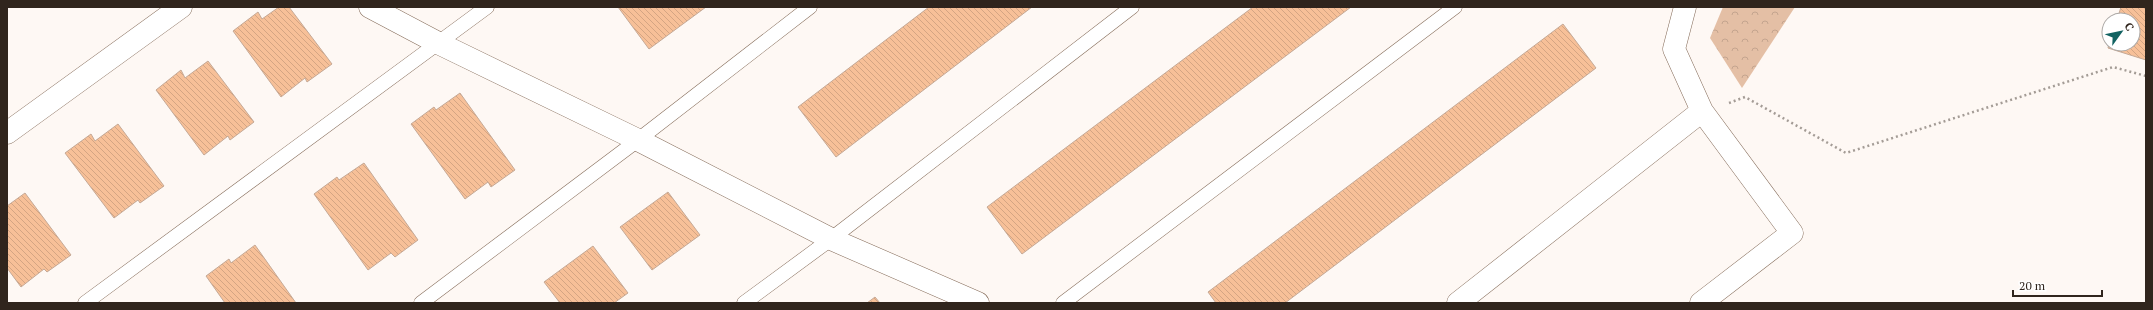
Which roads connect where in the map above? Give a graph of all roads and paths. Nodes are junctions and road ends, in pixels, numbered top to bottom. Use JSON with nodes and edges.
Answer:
{"nodes":[{"id":1,"x":181,"y":7,"type":"edge"},
{"id":2,"x":370,"y":7,"type":"edge"},
{"id":3,"x":487,"y":7,"type":"edge"},
{"id":4,"x":810,"y":7,"type":"edge"},
{"id":5,"x":1132,"y":7,"type":"edge"},
{"id":6,"x":1455,"y":7,"type":"edge"},
{"id":7,"x":1686,"y":7,"type":"edge"},
{"id":8,"x":438,"y":43,"type":"junction"},
{"id":9,"x":2146,"y":76,"type":"edge"},
{"id":10,"x":1702,"y":111,"type":"junction"},
{"id":11,"x":7,"y":133,"type":"edge"},
{"id":12,"x":638,"y":140,"type":"junction"},
{"id":13,"x":831,"y":239,"type":"junction"},
{"id":14,"x":85,"y":303,"type":"edge"},
{"id":15,"x":420,"y":303,"type":"edge"},
{"id":16,"x":744,"y":303,"type":"edge"},
{"id":17,"x":978,"y":303,"type":"edge"},
{"id":18,"x":1063,"y":303,"type":"edge"},
{"id":19,"x":1458,"y":303,"type":"edge"},
{"id":20,"x":1701,"y":303,"type":"edge"}],
"edges":[{"from":1,"to":11,"type":"street"},
{"from":2,"to":8,"type":"street"},
{"from":3,"to":8,"type":"lane"},
{"from":4,"to":12,"type":"lane"},
{"from":5,"to":13,"type":"lane"},
{"from":6,"to":18,"type":"lane"},
{"from":7,"to":10,"type":"street"},
{"from":8,"to":12,"type":"street"},
{"from":8,"to":14,"type":"lane"},
{"from":9,"to":10,"type":"path"},
{"from":10,"to":19,"type":"street"},
{"from":10,"to":20,"type":"street"},
{"from":12,"to":13,"type":"street"},
{"from":12,"to":15,"type":"lane"},
{"from":13,"to":16,"type":"lane"},
{"from":13,"to":17,"type":"street"}]}
